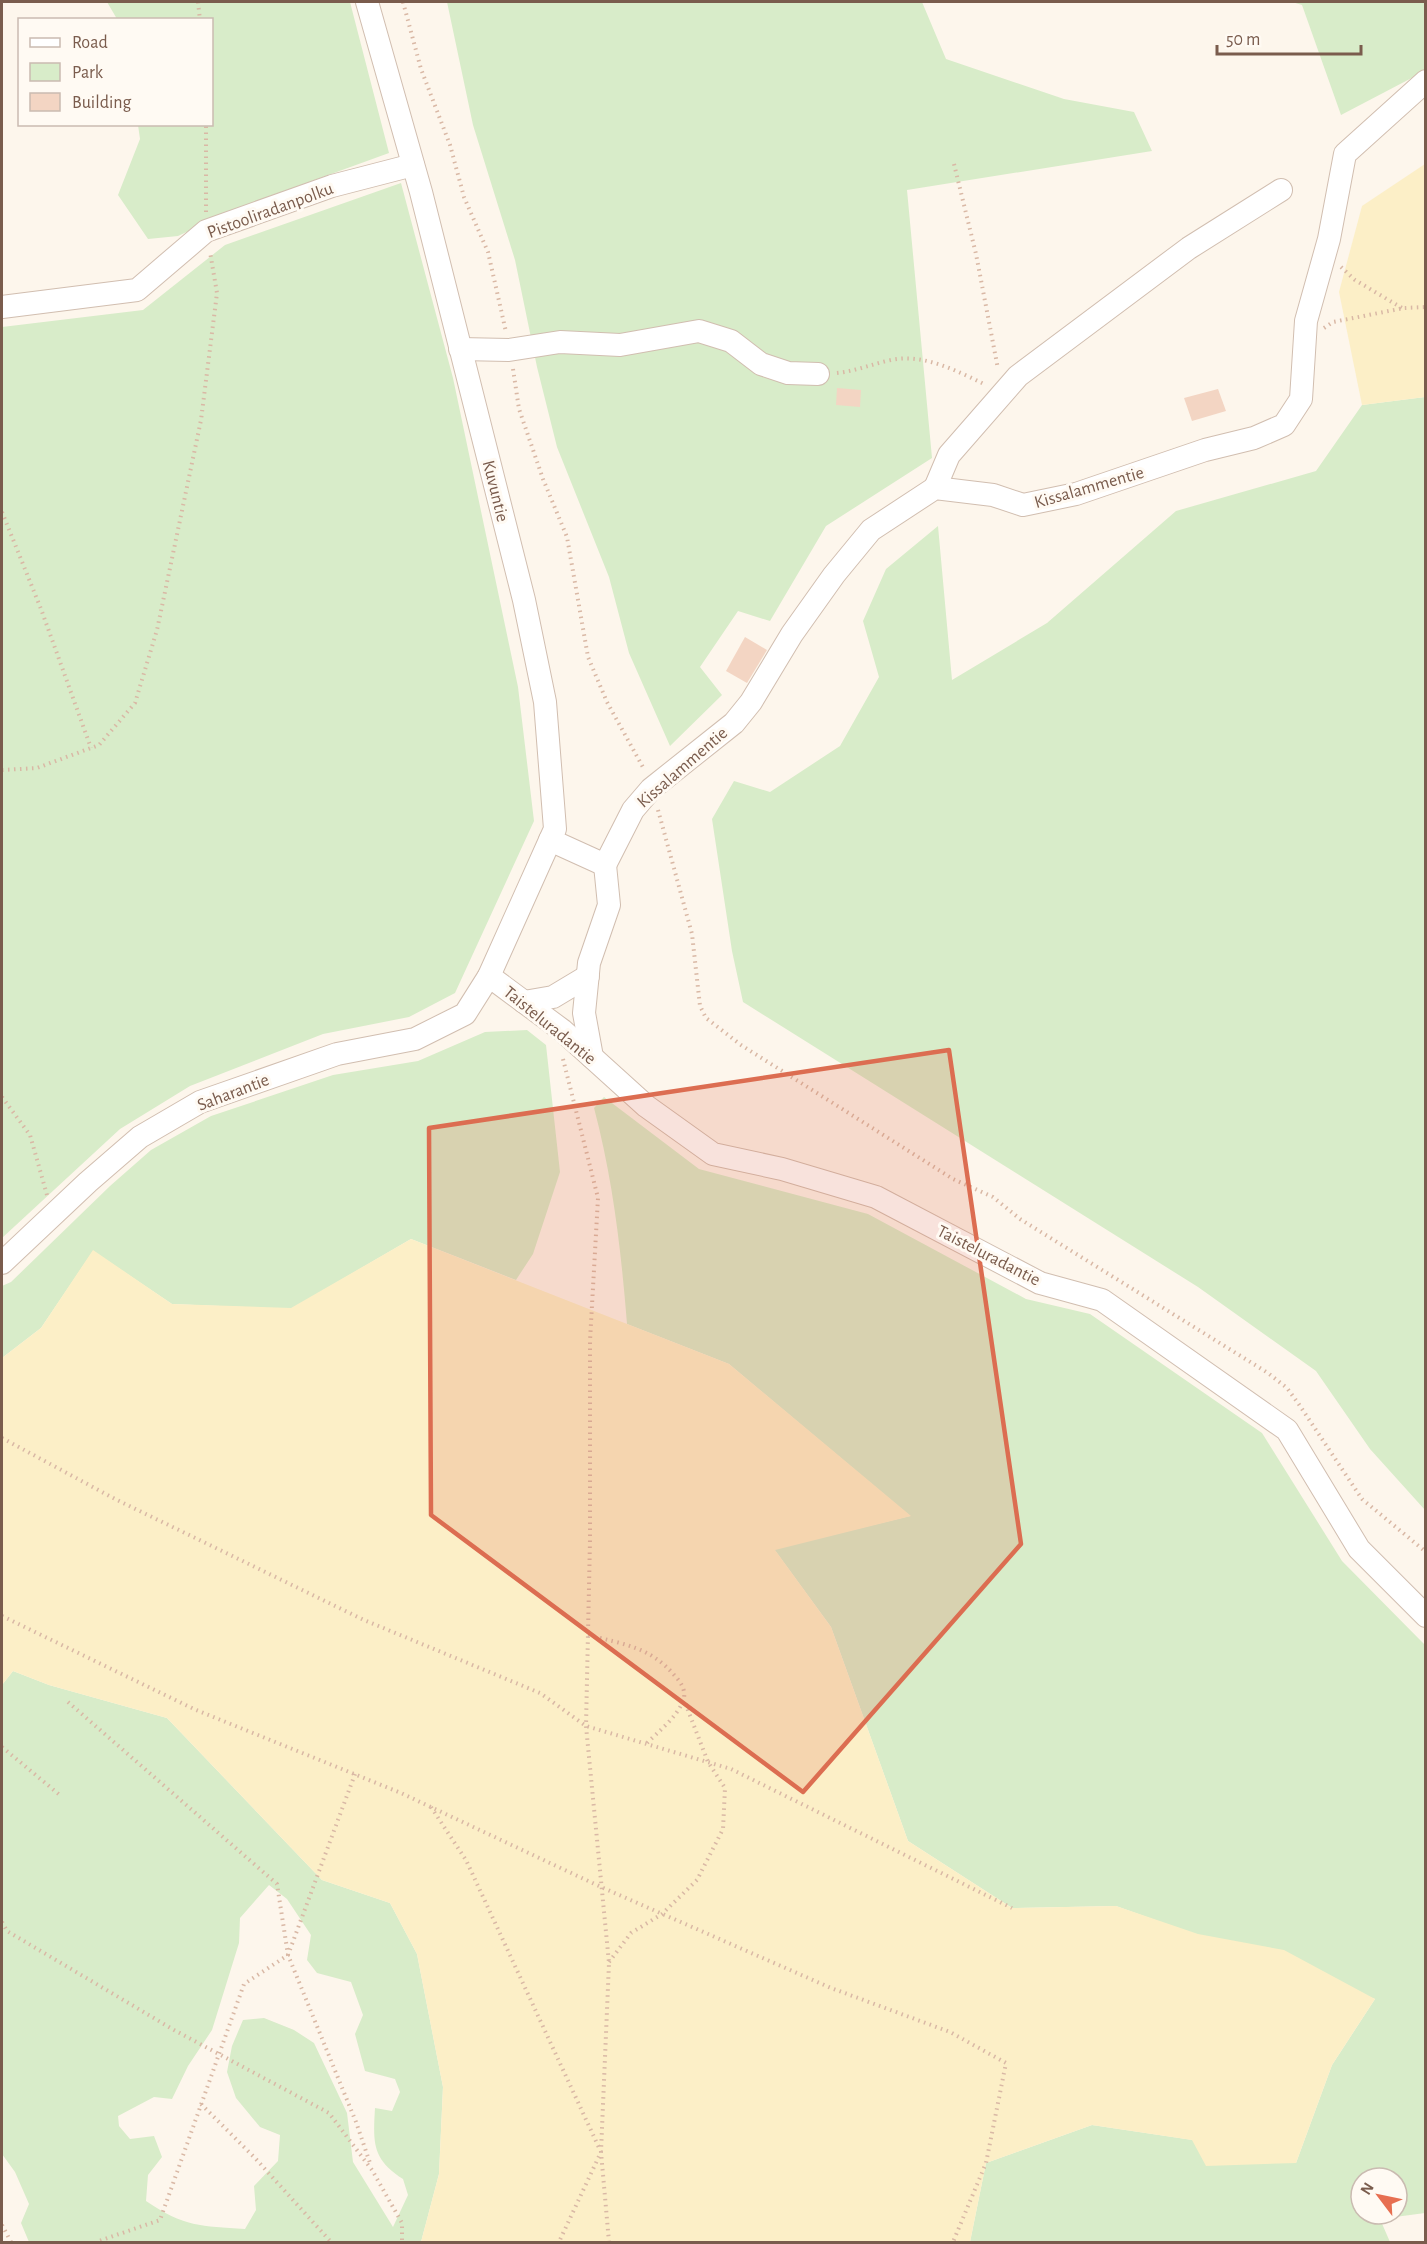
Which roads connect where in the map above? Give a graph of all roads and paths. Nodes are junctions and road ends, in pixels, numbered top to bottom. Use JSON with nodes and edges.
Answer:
{"nodes":[{"id":1,"x":198,"y":2,"type":"edge"},
{"id":2,"x":367,"y":2,"type":"edge"},
{"id":3,"x":403,"y":2,"type":"edge"},
{"id":4,"x":200,"y":18,"type":"edge"},
{"id":5,"x":1425,"y":81,"type":"edge"},
{"id":6,"x":206,"y":126,"type":"edge"},
{"id":7,"x":954,"y":164,"type":"dead end"},
{"id":8,"x":413,"y":165,"type":"junction"},
{"id":9,"x":1281,"y":190,"type":"dead end"},
{"id":10,"x":206,"y":231,"type":"junction"},
{"id":11,"x":1325,"y":253,"type":"junction"},
{"id":12,"x":2,"y":307,"type":"edge"},
{"id":13,"x":1404,"y":308,"type":"junction"},
{"id":14,"x":1425,"y":308,"type":"edge"},
{"id":15,"x":1304,"y":341,"type":"junction"},
{"id":16,"x":460,"y":349,"type":"junction"},
{"id":17,"x":509,"y":350,"type":"junction"},
{"id":18,"x":818,"y":374,"type":"joint"},
{"id":19,"x":1003,"y":393,"type":"junction"},
{"id":20,"x":934,"y":488,"type":"junction"},
{"id":21,"x":2,"y":512,"type":"edge"},
{"id":22,"x":91,"y":748,"type":"junction"},
{"id":23,"x":2,"y":770,"type":"edge"},
{"id":24,"x":651,"y":789,"type":"junction"},
{"id":25,"x":550,"y":840,"type":"junction"},
{"id":26,"x":605,"y":865,"type":"junction"},
{"id":27,"x":489,"y":976,"type":"junction"},
{"id":28,"x":588,"y":976,"type":"junction"},
{"id":29,"x":524,"y":1002,"type":"junction"},
{"id":30,"x":562,"y":1030,"type":"junction"},
{"id":31,"x":592,"y":1057,"type":"junction"},
{"id":32,"x":2,"y":1097,"type":"edge"},
{"id":33,"x":53,"y":1216,"type":"junction"},
{"id":34,"x":2,"y":1263,"type":"edge"},
{"id":35,"x":2,"y":1438,"type":"edge"},
{"id":36,"x":1425,"y":1552,"type":"edge"},
{"id":37,"x":1423,"y":1608,"type":"edge"},
{"id":38,"x":2,"y":1616,"type":"edge"},
{"id":39,"x":588,"y":1635,"type":"junction"},
{"id":40,"x":684,"y":1700,"type":"junction"},
{"id":41,"x":69,"y":1702,"type":"dead end"},
{"id":42,"x":586,"y":1726,"type":"junction"},
{"id":43,"x":646,"y":1744,"type":"junction"},
{"id":44,"x":2,"y":1747,"type":"edge"},
{"id":45,"x":708,"y":1762,"type":"junction"},
{"id":46,"x":355,"y":1774,"type":"junction"},
{"id":47,"x":61,"y":1796,"type":"dead end"},
{"id":48,"x":430,"y":1807,"type":"junction"},
{"id":49,"x":601,"y":1887,"type":"junction"},
{"id":50,"x":1012,"y":1908,"type":"dead end"},
{"id":51,"x":662,"y":1914,"type":"junction"},
{"id":52,"x":2,"y":1922,"type":"edge"},
{"id":53,"x":288,"y":1955,"type":"junction"},
{"id":54,"x":609,"y":1963,"type":"junction"},
{"id":55,"x":218,"y":2055,"type":"junction"},
{"id":56,"x":201,"y":2104,"type":"junction"},
{"id":57,"x":601,"y":2152,"type":"junction"},
{"id":58,"x":372,"y":2170,"type":"junction"},
{"id":59,"x":2,"y":2225,"type":"edge"},
{"id":60,"x":10,"y":2242,"type":"edge"},
{"id":61,"x":96,"y":2242,"type":"edge"},
{"id":62,"x":331,"y":2242,"type":"edge"},
{"id":63,"x":402,"y":2242,"type":"edge"},
{"id":64,"x":559,"y":2242,"type":"edge"},
{"id":65,"x":609,"y":2242,"type":"edge"},
{"id":66,"x":953,"y":2242,"type":"edge"}],
"edges":[{"from":1,"to":4,"type":"path"},
{"from":2,"to":8,"type":"street","name":"Kuvuntie"},
{"from":3,"to":17,"type":"path"},
{"from":5,"to":11,"type":"street","name":"Kissalammentie"},
{"from":6,"to":10,"type":"path"},
{"from":7,"to":19,"type":"path"},
{"from":8,"to":10,"type":"street","name":"Pistooliradanpolku"},
{"from":8,"to":16,"type":"street","name":"Kuvuntie"},
{"from":9,"to":19,"type":"street"},
{"from":10,"to":12,"type":"street","name":"Pistooliradanpolku"},
{"from":10,"to":22,"type":"path"},
{"from":11,"to":13,"type":"path"},
{"from":11,"to":15,"type":"street","name":"Kissalammentie"},
{"from":13,"to":14,"type":"path"},
{"from":13,"to":15,"type":"path"},
{"from":15,"to":20,"type":"street","name":"Kissalammentie"},
{"from":16,"to":17,"type":"street"},
{"from":16,"to":25,"type":"street","name":"Kuvuntie"},
{"from":17,"to":18,"type":"street"},
{"from":17,"to":24,"type":"path"},
{"from":18,"to":19,"type":"path"},
{"from":19,"to":20,"type":"street"},
{"from":20,"to":24,"type":"street","name":"Kissalammentie"},
{"from":21,"to":22,"type":"path"},
{"from":22,"to":23,"type":"path"},
{"from":24,"to":26,"type":"street","name":"Kissalammentie"},
{"from":24,"to":36,"type":"path"},
{"from":25,"to":26,"type":"street"},
{"from":25,"to":27,"type":"street","name":"Kuvuntie"},
{"from":26,"to":28,"type":"street"},
{"from":27,"to":29,"type":"street","name":"Taisteluradantie"},
{"from":27,"to":33,"type":"street","name":"Saharantie"},
{"from":28,"to":29,"type":"street"},
{"from":28,"to":31,"type":"street"},
{"from":29,"to":30,"type":"street","name":"Taisteluradantie"},
{"from":30,"to":31,"type":"street","name":"Taisteluradantie"},
{"from":30,"to":39,"type":"path"},
{"from":31,"to":37,"type":"street","name":"Taisteluradantie"},
{"from":32,"to":33,"type":"path"},
{"from":33,"to":34,"type":"street","name":"Saharantie"},
{"from":35,"to":42,"type":"path"},
{"from":38,"to":46,"type":"path"},
{"from":39,"to":40,"type":"path"},
{"from":39,"to":42,"type":"path"},
{"from":40,"to":43,"type":"path"},
{"from":40,"to":45,"type":"path"},
{"from":41,"to":53,"type":"path"},
{"from":42,"to":43,"type":"path"},
{"from":42,"to":49,"type":"path"},
{"from":43,"to":45,"type":"path"},
{"from":44,"to":47,"type":"path"},
{"from":45,"to":50,"type":"path"},
{"from":45,"to":51,"type":"path"},
{"from":46,"to":48,"type":"path"},
{"from":46,"to":53,"type":"path"},
{"from":48,"to":49,"type":"path"},
{"from":48,"to":57,"type":"path"},
{"from":49,"to":51,"type":"path"},
{"from":49,"to":54,"type":"path"},
{"from":51,"to":54,"type":"path"},
{"from":51,"to":66,"type":"path"},
{"from":52,"to":55,"type":"path"},
{"from":53,"to":55,"type":"path"},
{"from":53,"to":58,"type":"path"},
{"from":54,"to":57,"type":"path"},
{"from":55,"to":56,"type":"path"},
{"from":55,"to":58,"type":"path"},
{"from":56,"to":61,"type":"path"},
{"from":56,"to":62,"type":"path"},
{"from":57,"to":64,"type":"path"},
{"from":57,"to":65,"type":"path"},
{"from":58,"to":63,"type":"path"},
{"from":59,"to":60,"type":"path"}]}
